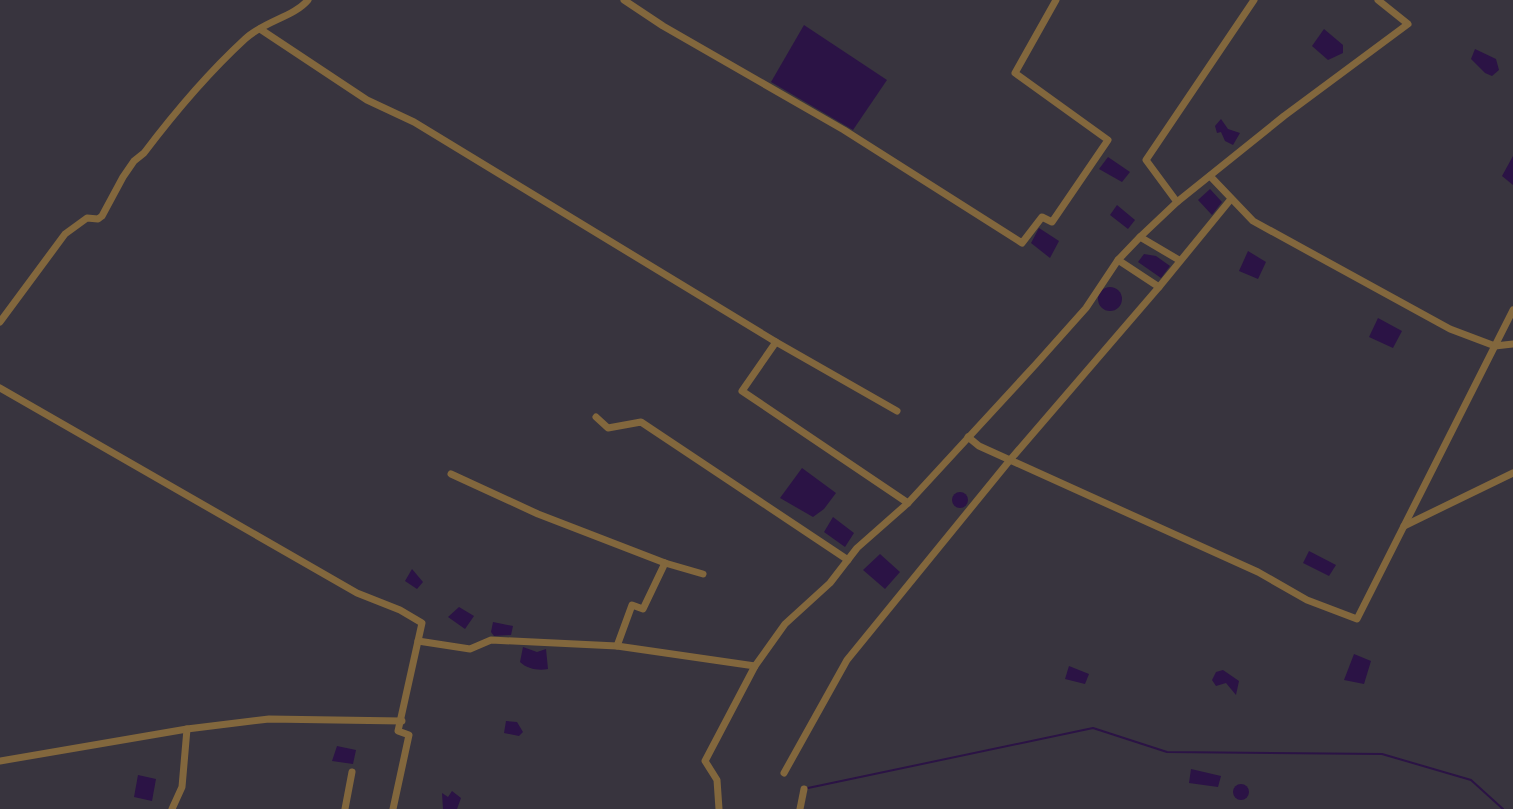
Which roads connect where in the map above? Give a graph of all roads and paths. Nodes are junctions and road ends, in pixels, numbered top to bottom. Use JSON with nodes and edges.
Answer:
{"nodes":[{"id":1,"x":308,"y":0,"type":"edge"},
{"id":2,"x":624,"y":0,"type":"edge"},
{"id":3,"x":1056,"y":0,"type":"edge"},
{"id":4,"x":1253,"y":0,"type":"edge"},
{"id":5,"x":1378,"y":0,"type":"edge"},
{"id":6,"x":260,"y":29,"type":"junction"},
{"id":7,"x":1210,"y":176,"type":"junction"},
{"id":8,"x":1231,"y":199,"type":"junction"},
{"id":9,"x":1177,"y":202,"type":"junction"},
{"id":10,"x":1140,"y":237,"type":"junction"},
{"id":11,"x":1118,"y":260,"type":"junction"},
{"id":12,"x":1179,"y":260,"type":"junction"},
{"id":13,"x":1159,"y":287,"type":"junction"},
{"id":14,"x":1513,"y":310,"type":"edge"},
{"id":15,"x":0,"y":322,"type":"edge"},
{"id":16,"x":776,"y":342,"type":"junction"},
{"id":17,"x":1513,"y":344,"type":"edge"},
{"id":18,"x":1496,"y":346,"type":"junction"},
{"id":19,"x":0,"y":388,"type":"edge"},
{"id":20,"x":897,"y":411,"type":"dead end"},
{"id":21,"x":596,"y":417,"type":"dead end"},
{"id":22,"x":968,"y":437,"type":"junction"},
{"id":23,"x":1010,"y":460,"type":"junction"},
{"id":24,"x":1513,"y":473,"type":"edge"},
{"id":25,"x":451,"y":474,"type":"dead end"},
{"id":26,"x":908,"y":503,"type":"junction"},
{"id":27,"x":1404,"y":526,"type":"junction"},
{"id":28,"x":848,"y":560,"type":"junction"},
{"id":29,"x":665,"y":563,"type":"junction"},
{"id":30,"x":703,"y":575,"type":"dead end"},
{"id":31,"x":418,"y":641,"type":"junction"},
{"id":32,"x":617,"y":646,"type":"junction"},
{"id":33,"x":755,"y":666,"type":"junction"},
{"id":34,"x":402,"y":721,"type":"junction"},
{"id":35,"x":187,"y":729,"type":"junction"},
{"id":36,"x":0,"y":761,"type":"edge"},
{"id":37,"x":352,"y":772,"type":"dead end"},
{"id":38,"x":784,"y":773,"type":"dead end"},
{"id":39,"x":804,"y":789,"type":"dead end"},
{"id":40,"x":172,"y":809,"type":"edge"},
{"id":41,"x":345,"y":809,"type":"edge"},
{"id":42,"x":393,"y":809,"type":"edge"},
{"id":43,"x":719,"y":809,"type":"edge"},
{"id":44,"x":800,"y":809,"type":"edge"}],
"edges":[{"from":1,"to":6,"type":"street"},
{"from":2,"to":3,"type":"street"},
{"from":4,"to":9,"type":"street"},
{"from":5,"to":7,"type":"street"},
{"from":6,"to":15,"type":"street"},
{"from":6,"to":16,"type":"street"},
{"from":7,"to":8,"type":"street"},
{"from":7,"to":9,"type":"street"},
{"from":8,"to":12,"type":"street"},
{"from":8,"to":18,"type":"street"},
{"from":9,"to":10,"type":"street"},
{"from":10,"to":11,"type":"street"},
{"from":10,"to":12,"type":"street"},
{"from":11,"to":13,"type":"street"},
{"from":11,"to":22,"type":"street"},
{"from":12,"to":13,"type":"street"},
{"from":13,"to":23,"type":"street"},
{"from":14,"to":18,"type":"street"},
{"from":16,"to":20,"type":"street"},
{"from":16,"to":26,"type":"street"},
{"from":17,"to":18,"type":"street"},
{"from":18,"to":27,"type":"street"},
{"from":19,"to":31,"type":"street"},
{"from":21,"to":28,"type":"street"},
{"from":22,"to":23,"type":"street"},
{"from":22,"to":26,"type":"street"},
{"from":23,"to":27,"type":"street"},
{"from":23,"to":38,"type":"street"},
{"from":24,"to":27,"type":"street"},
{"from":25,"to":29,"type":"street"},
{"from":26,"to":28,"type":"street"},
{"from":28,"to":33,"type":"street"},
{"from":29,"to":30,"type":"street"},
{"from":29,"to":32,"type":"street"},
{"from":31,"to":32,"type":"street"},
{"from":31,"to":34,"type":"street"},
{"from":32,"to":33,"type":"street"},
{"from":33,"to":43,"type":"street"},
{"from":34,"to":35,"type":"street"},
{"from":34,"to":42,"type":"street"},
{"from":35,"to":36,"type":"street"},
{"from":35,"to":40,"type":"street"},
{"from":37,"to":41,"type":"street"},
{"from":39,"to":44,"type":"street"}]}
